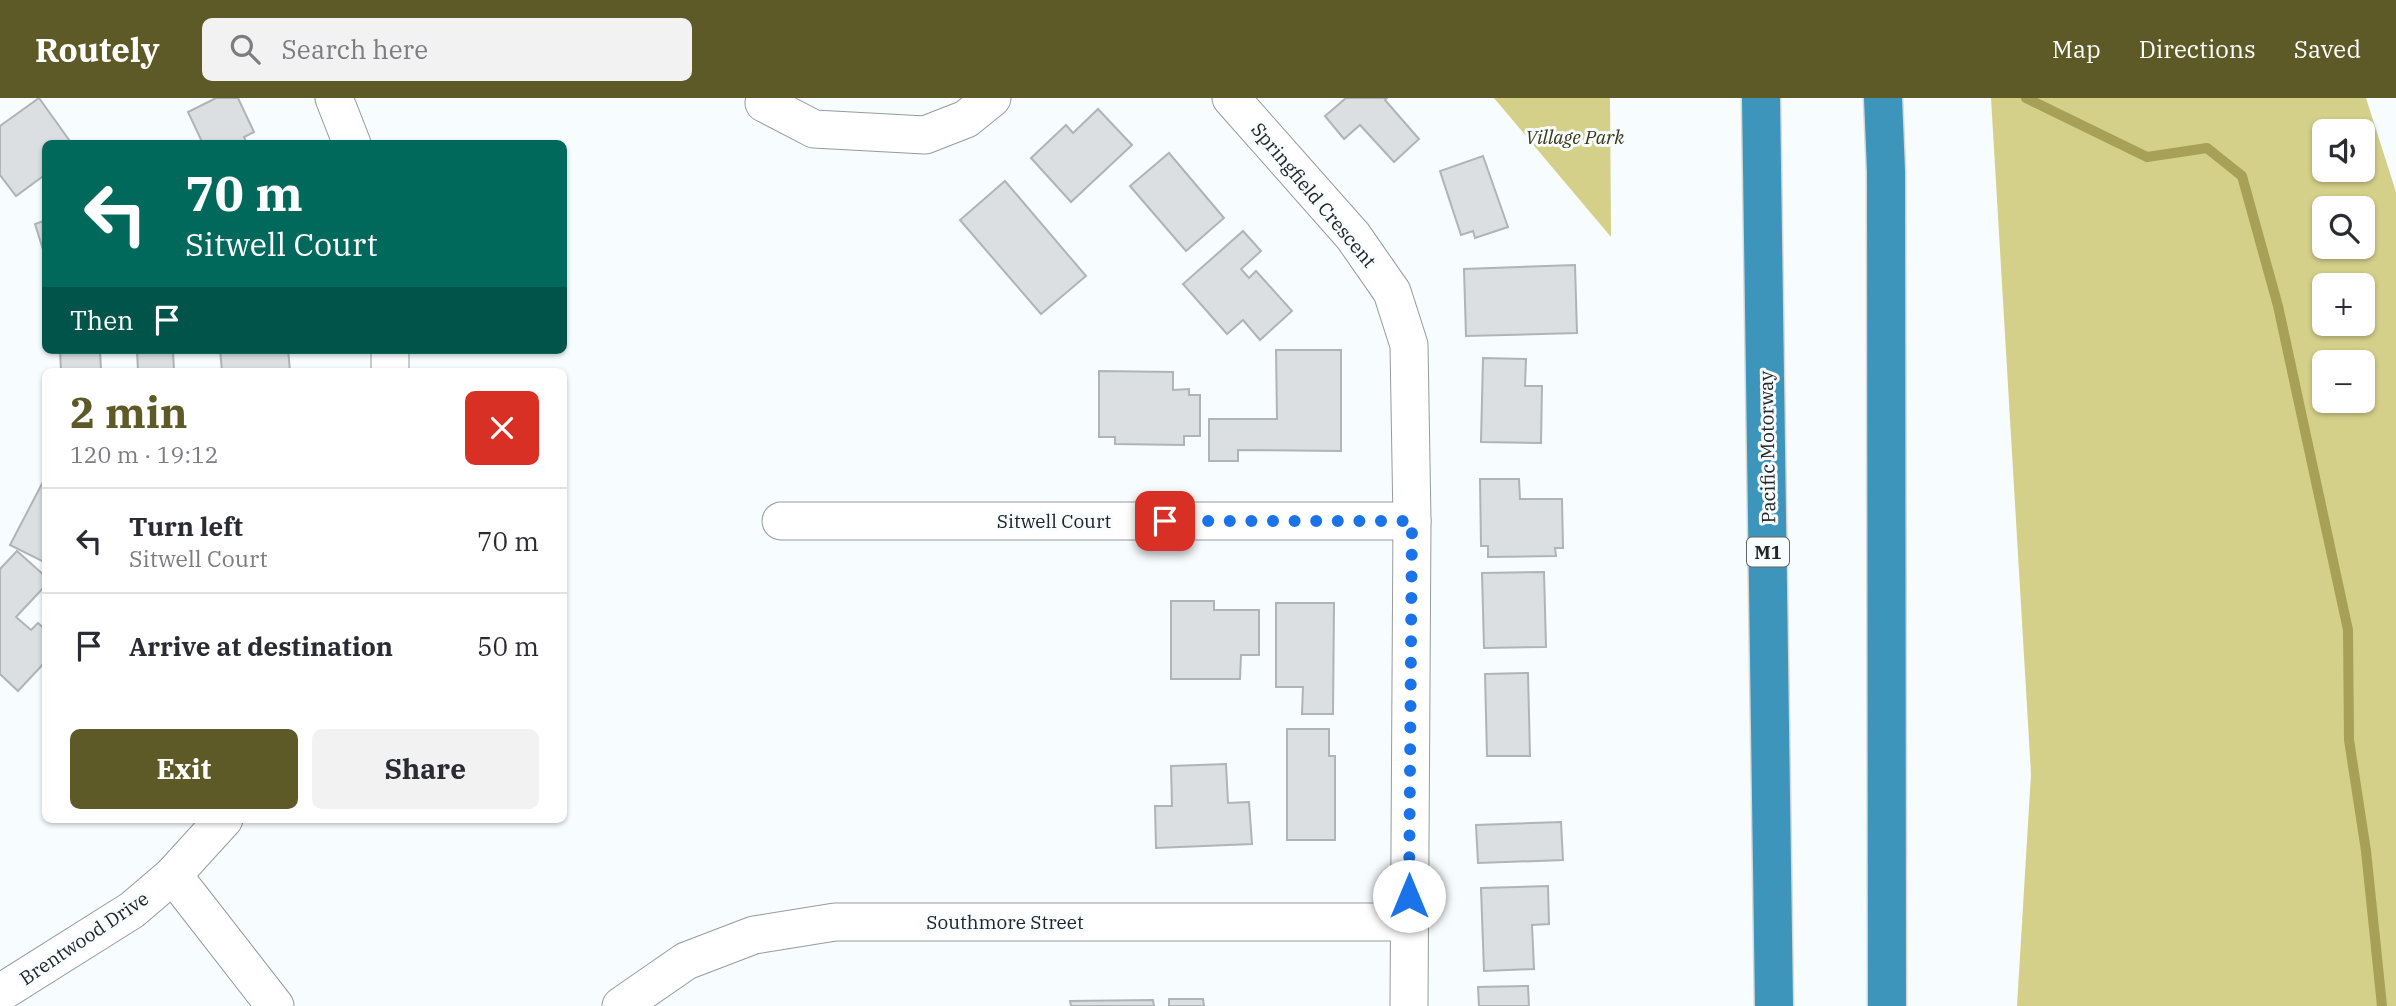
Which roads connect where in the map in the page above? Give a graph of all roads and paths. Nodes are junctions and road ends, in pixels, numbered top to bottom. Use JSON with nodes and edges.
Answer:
{"nodes":[{"id":1,"x":334,"y":98,"type":"edge"},
{"id":2,"x":992,"y":98,"type":"edge"},
{"id":3,"x":1231,"y":98,"type":"edge"},
{"id":4,"x":1761,"y":98,"type":"edge"},
{"id":5,"x":1883,"y":98,"type":"edge"},
{"id":6,"x":764,"y":103,"type":"dead end"},
{"id":7,"x":350,"y":140,"type":"edge"},
{"id":8,"x":781,"y":521,"type":"dead end"},
{"id":9,"x":1412,"y":521,"type":"junction"},
{"id":10,"x":220,"y":823,"type":"edge"},
{"id":11,"x":173,"y":875,"type":"junction"},
{"id":12,"x":1409,"y":922,"type":"junction"},
{"id":13,"x":0,"y":993,"type":"edge"},
{"id":14,"x":275,"y":1006,"type":"edge"},
{"id":15,"x":621,"y":1006,"type":"edge"},
{"id":16,"x":1409,"y":1006,"type":"edge"},
{"id":17,"x":1774,"y":1006,"type":"edge"},
{"id":18,"x":1888,"y":1006,"type":"edge"}],
"edges":[{"from":1,"to":7,"type":"street"},
{"from":2,"to":6,"type":"street"},
{"from":3,"to":9,"type":"street","name":"Springfield Crescent"},
{"from":4,"to":17,"type":"highway","name":"Pacific Motorway","number":"M1"},
{"from":5,"to":18,"type":"highway"},
{"from":8,"to":9,"type":"street","name":"Sitwell Court"},
{"from":9,"to":12,"type":"street","name":"Springfield Crescent"},
{"from":10,"to":11,"type":"street","name":"Brentwood Drive"},
{"from":11,"to":13,"type":"street","name":"Brentwood Drive"},
{"from":11,"to":14,"type":"street"},
{"from":12,"to":15,"type":"street","name":"Southmore Street"},
{"from":12,"to":16,"type":"street","name":"Springfield Crescent"}]}
